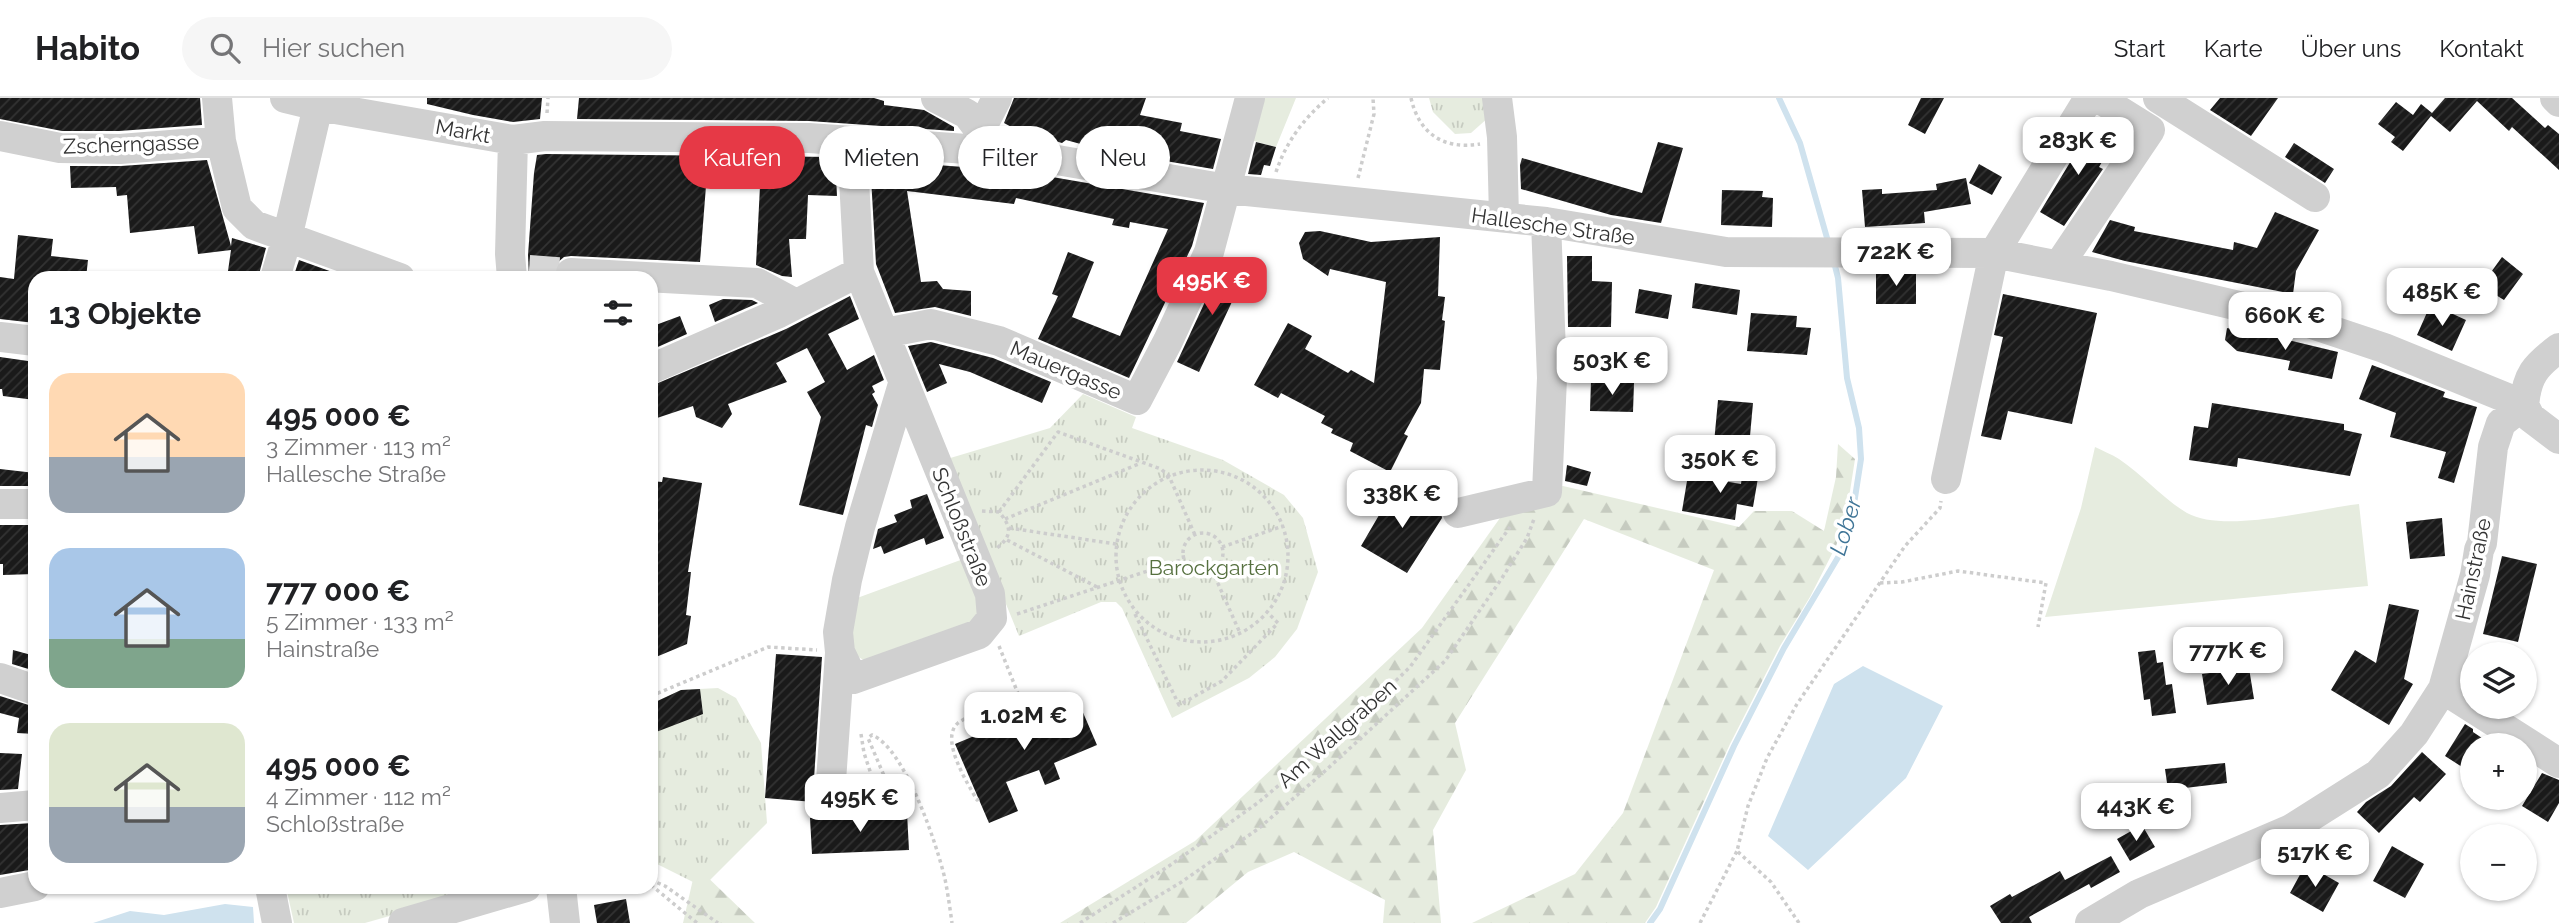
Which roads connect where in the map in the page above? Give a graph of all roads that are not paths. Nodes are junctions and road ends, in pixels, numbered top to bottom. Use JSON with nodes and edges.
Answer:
{"nodes":[{"id":1,"x":217,"y":98,"type":"edge"},
{"id":2,"x":285,"y":98,"type":"edge"},
{"id":3,"x":936,"y":98,"type":"edge"},
{"id":4,"x":997,"y":98,"type":"edge"},
{"id":5,"x":1251,"y":98,"type":"edge"},
{"id":6,"x":1497,"y":98,"type":"edge"},
{"id":7,"x":2158,"y":98,"type":"edge"},
{"id":8,"x":2554,"y":98,"type":"edge"},
{"id":9,"x":2096,"y":99,"type":"edge"},
{"id":10,"x":2559,"y":102,"type":"edge"},
{"id":11,"x":318,"y":106,"type":"junction"},
{"id":12,"x":976,"y":126,"type":"edge"},
{"id":13,"x":983,"y":126,"type":"edge"},
{"id":14,"x":0,"y":136,"type":"edge"},
{"id":15,"x":819,"y":139,"type":"edge"},
{"id":16,"x":513,"y":140,"type":"junction"},
{"id":17,"x":221,"y":141,"type":"junction"},
{"id":18,"x":1062,"y":161,"type":"edge"},
{"id":19,"x":855,"y":189,"type":"edge"},
{"id":20,"x":1227,"y":189,"type":"junction"},
{"id":21,"x":2315,"y":197,"type":"dead end"},
{"id":22,"x":1504,"y":217,"type":"junction"},
{"id":23,"x":1546,"y":222,"type":"junction"},
{"id":24,"x":287,"y":238,"type":"junction"},
{"id":25,"x":1994,"y":253,"type":"junction"},
{"id":26,"x":2059,"y":265,"type":"junction"},
{"id":27,"x":277,"y":271,"type":"edge"},
{"id":28,"x":379,"y":271,"type":"edge"},
{"id":29,"x":518,"y":271,"type":"edge"},
{"id":30,"x":859,"y":272,"type":"junction"},
{"id":31,"x":658,"y":278,"type":"edge"},
{"id":32,"x":796,"y":304,"type":"junction"},
{"id":33,"x":885,"y":333,"type":"junction"},
{"id":34,"x":0,"y":337,"type":"edge"},
{"id":35,"x":28,"y":340,"type":"edge"},
{"id":36,"x":2559,"y":348,"type":"edge"},
{"id":37,"x":658,"y":366,"type":"edge"},
{"id":38,"x":903,"y":384,"type":"junction"},
{"id":39,"x":2524,"y":405,"type":"junction"},
{"id":40,"x":2559,"y":439,"type":"edge"},
{"id":41,"x":1946,"y":479,"type":"road end"},
{"id":42,"x":0,"y":504,"type":"edge"},
{"id":43,"x":28,"y":504,"type":"edge"},
{"id":44,"x":1458,"y":513,"type":"dead end"},
{"id":45,"x":840,"y":652,"type":"junction"},
{"id":46,"x":0,"y":677,"type":"edge"},
{"id":47,"x":28,"y":687,"type":"edge"},
{"id":48,"x":2443,"y":689,"type":"junction"},
{"id":49,"x":2559,"y":763,"type":"edge"},
{"id":50,"x":830,"y":795,"type":"dead end"},
{"id":51,"x":28,"y":806,"type":"edge"},
{"id":52,"x":0,"y":808,"type":"edge"},
{"id":53,"x":28,"y":887,"type":"edge"},
{"id":54,"x":0,"y":893,"type":"edge"},
{"id":55,"x":271,"y":894,"type":"edge"},
{"id":56,"x":502,"y":894,"type":"edge"},
{"id":57,"x":562,"y":894,"type":"edge"},
{"id":58,"x":277,"y":923,"type":"edge"},
{"id":59,"x":403,"y":923,"type":"edge"},
{"id":60,"x":565,"y":923,"type":"edge"},
{"id":61,"x":2090,"y":923,"type":"edge"}],
"edges":[{"from":1,"to":17,"type":"street"},
{"from":2,"to":11,"type":"street","name":"Markt"},
{"from":3,"to":12,"type":"street"},
{"from":4,"to":13,"type":"street"},
{"from":5,"to":20,"type":"street","name":"Mauergasse"},
{"from":6,"to":22,"type":"street"},
{"from":7,"to":21,"type":"street"},
{"from":8,"to":10,"type":"street"},
{"from":9,"to":25,"type":"street"},
{"from":9,"to":26,"type":"street"},
{"from":11,"to":16,"type":"street","name":"Markt"},
{"from":11,"to":24,"type":"street"},
{"from":14,"to":17,"type":"street","name":"Zscherngasse"},
{"from":15,"to":16,"type":"street","name":"Hallesche Straße"},
{"from":16,"to":29,"type":"street","name":"Markt"},
{"from":17,"to":24,"type":"street"},
{"from":18,"to":20,"type":"street","name":"Hallesche Straße"},
{"from":19,"to":30,"type":"street","name":"Schloßstraße"},
{"from":20,"to":22,"type":"street","name":"Hallesche Straße"},
{"from":20,"to":33,"type":"street","name":"Mauergasse"},
{"from":22,"to":23,"type":"street","name":"Hallesche Straße"},
{"from":23,"to":25,"type":"street","name":"Hallesche Straße"},
{"from":23,"to":44,"type":"street"},
{"from":24,"to":27,"type":"street"},
{"from":24,"to":28,"type":"street"},
{"from":25,"to":26,"type":"street","name":"Hallesche Straße"},
{"from":25,"to":41,"type":"street"},
{"from":26,"to":39,"type":"street","name":"Hallesche Straße"},
{"from":30,"to":32,"type":"street"},
{"from":30,"to":33,"type":"street","name":"Schloßstraße"},
{"from":31,"to":32,"type":"street"},
{"from":32,"to":37,"type":"street"},
{"from":33,"to":38,"type":"street","name":"Schloßstraße"},
{"from":34,"to":35,"type":"street"},
{"from":36,"to":39,"type":"street"},
{"from":38,"to":45,"type":"street"},
{"from":38,"to":45,"type":"street","name":"Schloßstraße"},
{"from":39,"to":40,"type":"street","name":"Hallesche Straße"},
{"from":39,"to":48,"type":"street","name":"Hainstraße"},
{"from":42,"to":43,"type":"street"},
{"from":45,"to":50,"type":"street"},
{"from":46,"to":47,"type":"street"},
{"from":48,"to":49,"type":"street"},
{"from":48,"to":61,"type":"street","name":"Hainstraße"},
{"from":51,"to":52,"type":"street"},
{"from":53,"to":54,"type":"street"},
{"from":55,"to":58,"type":"street"},
{"from":56,"to":59,"type":"street"},
{"from":57,"to":60,"type":"street"}]}
